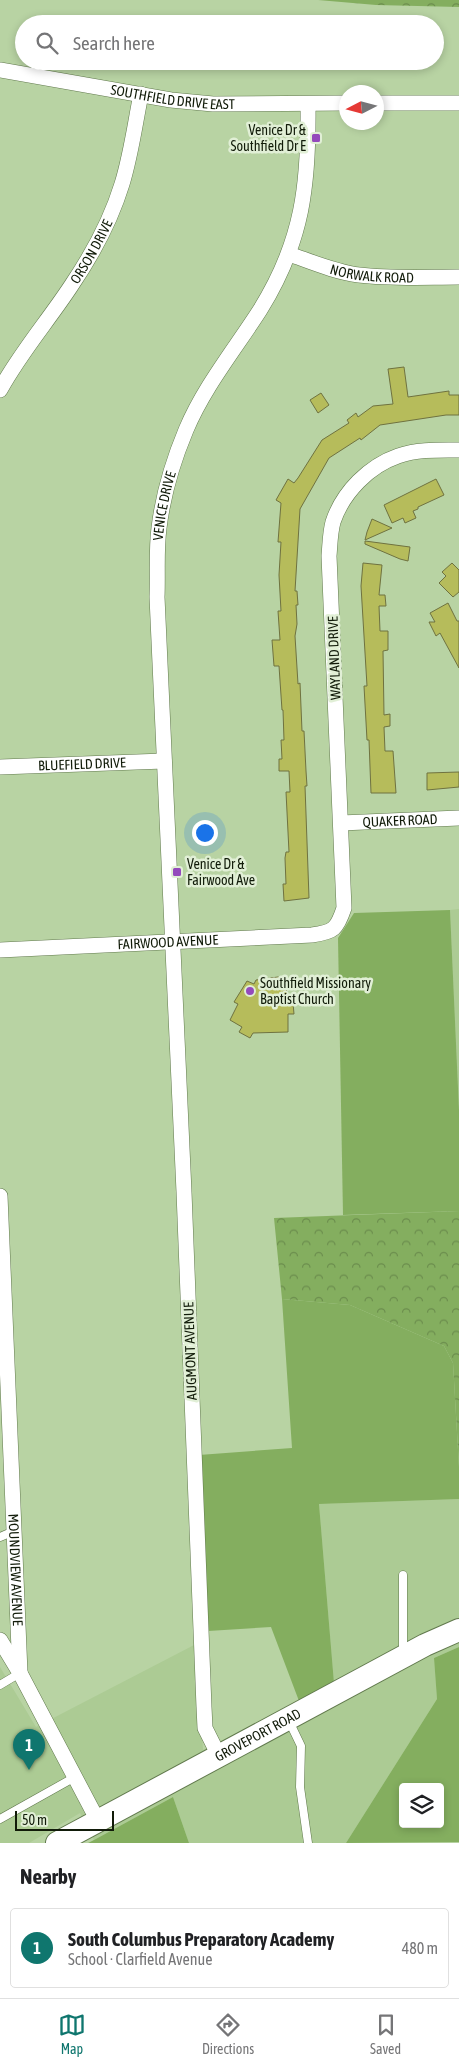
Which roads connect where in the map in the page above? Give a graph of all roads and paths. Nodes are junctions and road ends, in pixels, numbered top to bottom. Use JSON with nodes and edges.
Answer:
{"nodes":[{"id":1,"x":0,"y":70,"type":"edge"},
{"id":2,"x":141,"y":94,"type":"junction"},
{"id":3,"x":459,"y":102,"type":"edge"},
{"id":4,"x":339,"y":103,"type":"edge"},
{"id":5,"x":384,"y":103,"type":"edge"},
{"id":6,"x":308,"y":104,"type":"junction"},
{"id":7,"x":289,"y":254,"type":"junction"},
{"id":8,"x":459,"y":277,"type":"edge"},
{"id":9,"x":0,"y":390,"type":"edge"},
{"id":10,"x":459,"y":450,"type":"edge"},
{"id":11,"x":164,"y":761,"type":"junction"},
{"id":12,"x":0,"y":767,"type":"edge"},
{"id":13,"x":459,"y":818,"type":"edge"},
{"id":14,"x":341,"y":823,"type":"junction"},
{"id":15,"x":334,"y":929,"type":"joint"},
{"id":16,"x":171,"y":942,"type":"junction"},
{"id":17,"x":0,"y":950,"type":"edge"},
{"id":18,"x":0,"y":1196,"type":"edge"},
{"id":19,"x":7,"y":1534,"type":"edge"},
{"id":20,"x":403,"y":1575,"type":"dead end"},
{"id":21,"x":459,"y":1630,"type":"edge"},
{"id":22,"x":0,"y":1640,"type":"edge"},
{"id":23,"x":402,"y":1658,"type":"junction"},
{"id":24,"x":20,"y":1673,"type":"junction"},
{"id":25,"x":0,"y":1686,"type":"edge"},
{"id":26,"x":288,"y":1719,"type":"junction"},
{"id":27,"x":219,"y":1756,"type":"junction"},
{"id":28,"x":75,"y":1777,"type":"junction"},
{"id":29,"x":0,"y":1819,"type":"edge"},
{"id":30,"x":98,"y":1821,"type":"junction"},
{"id":31,"x":57,"y":1843,"type":"edge"},
{"id":32,"x":308,"y":1843,"type":"edge"}],
"edges":[{"from":1,"to":2,"type":"street","name":"SOUTHFIELD DRIVE EAST"},
{"from":2,"to":6,"type":"street","name":"SOUTHFIELD DRIVE EAST"},
{"from":2,"to":9,"type":"street","name":"ORSON DRIVE"},
{"from":3,"to":5,"type":"street"},
{"from":4,"to":6,"type":"street","name":"SOUTHFIELD DRIVE EAST"},
{"from":6,"to":7,"type":"street","name":"VENICE DRIVE"},
{"from":7,"to":8,"type":"street","name":"NORWALK ROAD"},
{"from":7,"to":11,"type":"street","name":"VENICE DRIVE"},
{"from":10,"to":14,"type":"street","name":"WAYLAND DRIVE"},
{"from":11,"to":12,"type":"street","name":"BLUEFIELD DRIVE"},
{"from":11,"to":16,"type":"street","name":"VENICE DRIVE"},
{"from":13,"to":14,"type":"street","name":"QUAKER ROAD"},
{"from":14,"to":15,"type":"street","name":"WAYLAND DRIVE"},
{"from":15,"to":16,"type":"street","name":"FAIRWOOD AVENUE"},
{"from":16,"to":17,"type":"street","name":"FAIRWOOD AVENUE"},
{"from":16,"to":27,"type":"street","name":"AUGMONT AVENUE"},
{"from":18,"to":19,"type":"street","name":"MOUNDVIEW AVENUE"},
{"from":19,"to":24,"type":"street","name":"MOUNDVIEW AVENUE"},
{"from":20,"to":23,"type":"lane"},
{"from":21,"to":23,"type":"main road","name":"GROVEPORT ROAD"},
{"from":22,"to":24,"type":"street"},
{"from":23,"to":26,"type":"main road","name":"GROVEPORT ROAD"},
{"from":24,"to":25,"type":"lane"},
{"from":24,"to":28,"type":"street"},
{"from":26,"to":27,"type":"main road","name":"GROVEPORT ROAD"},
{"from":26,"to":32,"type":"lane"},
{"from":27,"to":30,"type":"main road","name":"GROVEPORT ROAD"},
{"from":28,"to":29,"type":"lane"},
{"from":28,"to":30,"type":"street"},
{"from":30,"to":31,"type":"main road","name":"GROVEPORT ROAD"}]}
